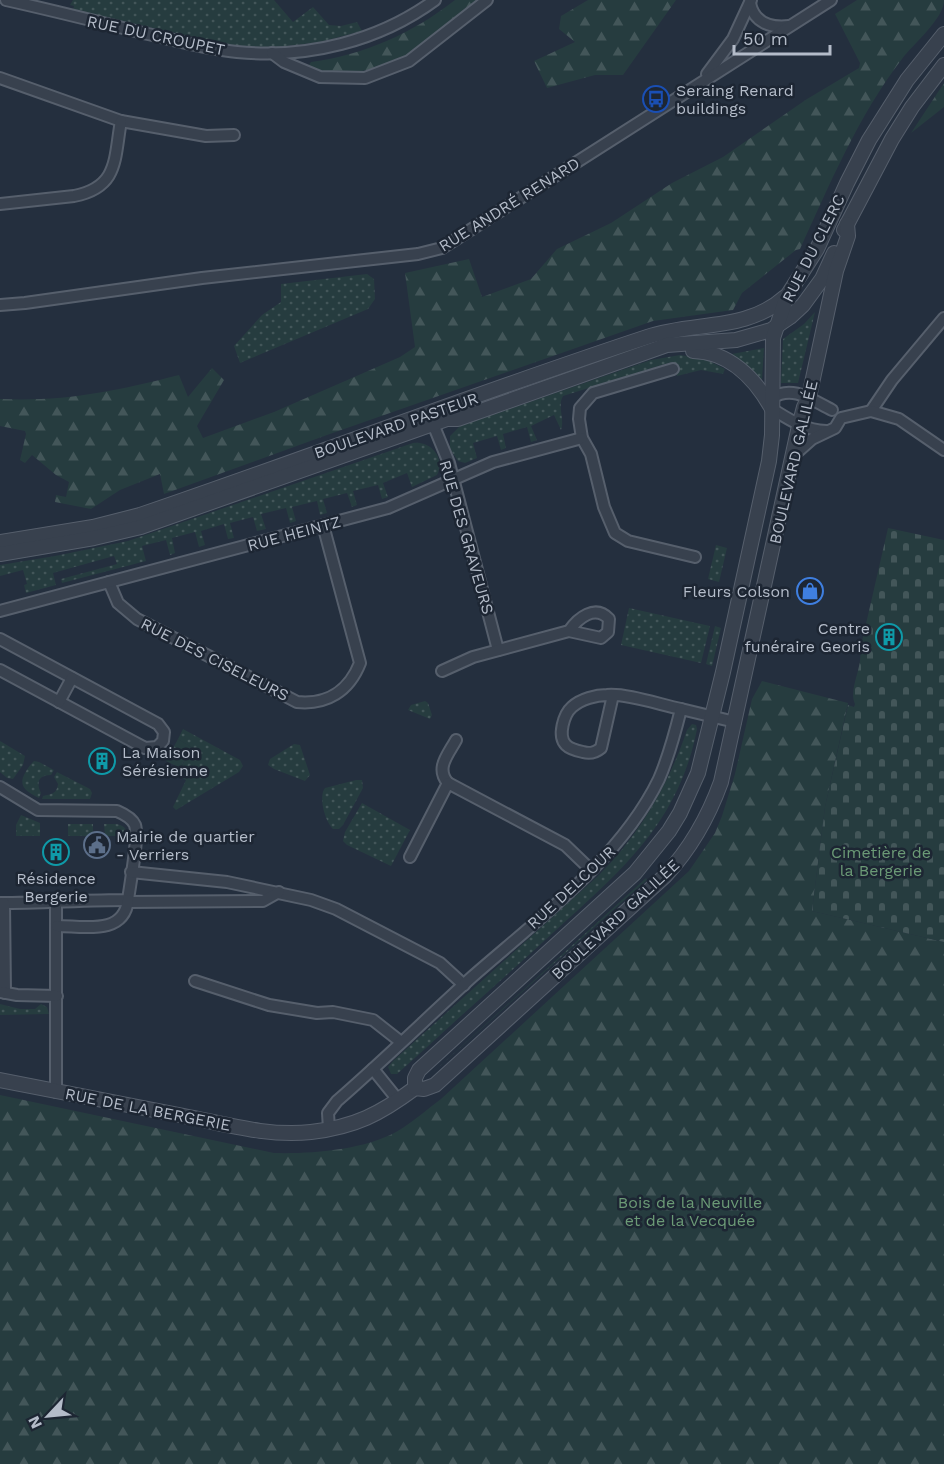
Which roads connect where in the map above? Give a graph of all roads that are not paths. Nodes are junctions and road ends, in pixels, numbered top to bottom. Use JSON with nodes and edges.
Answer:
{"nodes":[{"id":1,"x":6,"y":0,"type":"edge"},
{"id":2,"x":435,"y":0,"type":"edge"},
{"id":3,"x":487,"y":0,"type":"edge"},
{"id":4,"x":831,"y":0,"type":"edge"},
{"id":5,"x":751,"y":2,"type":"edge"},
{"id":6,"x":789,"y":26,"type":"junction"},
{"id":7,"x":944,"y":34,"type":"edge"},
{"id":8,"x":271,"y":53,"type":"junction"},
{"id":9,"x":944,"y":65,"type":"edge"},
{"id":10,"x":0,"y":78,"type":"edge"},
{"id":11,"x":695,"y":85,"type":"junction"},
{"id":12,"x":121,"y":121,"type":"junction"},
{"id":13,"x":234,"y":135,"type":"dead end"},
{"id":14,"x":0,"y":204,"type":"edge"},
{"id":15,"x":846,"y":224,"type":"junction"},
{"id":16,"x":787,"y":296,"type":"junction"},
{"id":17,"x":0,"y":305,"type":"edge"},
{"id":18,"x":827,"y":308,"type":"joint"},
{"id":19,"x":944,"y":318,"type":"edge"},
{"id":20,"x":776,"y":327,"type":"junction"},
{"id":21,"x":661,"y":349,"type":"junction"},
{"id":22,"x":673,"y":369,"type":"dead end"},
{"id":23,"x":813,"y":378,"type":"junction"},
{"id":24,"x":809,"y":397,"type":"junction"},
{"id":25,"x":772,"y":403,"type":"junction"},
{"id":26,"x":832,"y":410,"type":"junction"},
{"id":27,"x":871,"y":411,"type":"junction"},
{"id":28,"x":841,"y":418,"type":"junction"},
{"id":29,"x":433,"y":424,"type":"junction"},
{"id":30,"x":799,"y":426,"type":"junction"},
{"id":31,"x":827,"y":431,"type":"junction"},
{"id":32,"x":582,"y":438,"type":"junction"},
{"id":33,"x":944,"y":450,"type":"edge"},
{"id":34,"x":794,"y":455,"type":"junction"},
{"id":35,"x":452,"y":481,"type":"junction"},
{"id":36,"x":323,"y":525,"type":"junction"},
{"id":37,"x":0,"y":542,"type":"edge"},
{"id":38,"x":0,"y":554,"type":"edge"},
{"id":39,"x":695,"y":557,"type":"dead end"},
{"id":40,"x":109,"y":582,"type":"junction"},
{"id":41,"x":0,"y":610,"type":"edge"},
{"id":42,"x":569,"y":631,"type":"dead end"},
{"id":43,"x":0,"y":639,"type":"edge"},
{"id":44,"x":498,"y":650,"type":"junction"},
{"id":45,"x":0,"y":670,"type":"edge"},
{"id":46,"x":442,"y":671,"type":"dead end"},
{"id":47,"x":72,"y":678,"type":"junction"},
{"id":48,"x":613,"y":695,"type":"junction"},
{"id":49,"x":59,"y":702,"type":"junction"},
{"id":50,"x":681,"y":709,"type":"junction"},
{"id":51,"x":713,"y":716,"type":"junction"},
{"id":52,"x":735,"y":722,"type":"junction"},
{"id":53,"x":456,"y":740,"type":"dead end"},
{"id":54,"x":448,"y":783,"type":"junction"},
{"id":55,"x":0,"y":787,"type":"edge"},
{"id":56,"x":410,"y":856,"type":"dead end"},
{"id":57,"x":591,"y":870,"type":"junction"},
{"id":58,"x":131,"y":872,"type":"junction"},
{"id":59,"x":279,"y":892,"type":"junction"},
{"id":60,"x":128,"y":901,"type":"junction"},
{"id":61,"x":2,"y":903,"type":"edge"},
{"id":62,"x":56,"y":903,"type":"junction"},
{"id":63,"x":57,"y":926,"type":"junction"},
{"id":64,"x":195,"y":981,"type":"dead end"},
{"id":65,"x":464,"y":985,"type":"junction"},
{"id":66,"x":2,"y":992,"type":"edge"},
{"id":67,"x":57,"y":996,"type":"junction"},
{"id":68,"x":401,"y":1042,"type":"junction"},
{"id":69,"x":373,"y":1069,"type":"junction"},
{"id":70,"x":0,"y":1080,"type":"edge"},
{"id":71,"x":415,"y":1088,"type":"junction"},
{"id":72,"x":56,"y":1092,"type":"junction"},
{"id":73,"x":398,"y":1100,"type":"junction"},
{"id":74,"x":329,"y":1129,"type":"junction"},
{"id":75,"x":297,"y":1133,"type":"joint"}],
"edges":[{"from":1,"to":8,"type":"street","name":"RUE DU CROUPET"},
{"from":2,"to":8,"type":"street","name":"RUE DU CROUPET"},
{"from":3,"to":8,"type":"street","name":"RUE DU CROUPET"},
{"from":4,"to":6,"type":"street","name":"RUE ANDRÉ RENARD"},
{"from":5,"to":6,"type":"street"},
{"from":5,"to":11,"type":"street"},
{"from":6,"to":11,"type":"street","name":"RUE ANDRÉ RENARD"},
{"from":7,"to":16,"type":"street","name":"RUE DU CLERC"},
{"from":9,"to":15,"type":"street","name":"RUE DU CLERC"},
{"from":10,"to":12,"type":"street"},
{"from":11,"to":17,"type":"street","name":"RUE ANDRÉ RENARD"},
{"from":12,"to":13,"type":"street"},
{"from":12,"to":14,"type":"street"},
{"from":15,"to":18,"type":"street","name":"RUE DU CLERC"},
{"from":15,"to":20,"type":"street","name":"RUE DU CLERC"},
{"from":16,"to":20,"type":"street","name":"RUE DU CLERC"},
{"from":16,"to":37,"type":"street","name":"BOULEVARD PASTEUR"},
{"from":18,"to":23,"type":"street","name":"BOULEVARD GALILÉE"},
{"from":19,"to":27,"type":"street"},
{"from":20,"to":21,"type":"street","name":"BOULEVARD PASTEUR"},
{"from":20,"to":25,"type":"street","name":"BOULEVARD GALILÉE"},
{"from":21,"to":25,"type":"street","name":"BOULEVARD PASTEUR"},
{"from":21,"to":29,"type":"street","name":"BOULEVARD PASTEUR"},
{"from":22,"to":32,"type":"street"},
{"from":23,"to":24,"type":"street","name":"BOULEVARD GALILÉE"},
{"from":23,"to":26,"type":"street"},
{"from":24,"to":25,"type":"street"},
{"from":24,"to":26,"type":"street"},
{"from":24,"to":30,"type":"street","name":"BOULEVARD GALILÉE"},
{"from":25,"to":30,"type":"street"},
{"from":25,"to":51,"type":"street","name":"BOULEVARD GALILÉE"},
{"from":26,"to":28,"type":"street"},
{"from":27,"to":28,"type":"street"},
{"from":27,"to":33,"type":"street"},
{"from":28,"to":31,"type":"street"},
{"from":29,"to":35,"type":"street","name":"RUE DES GRAVEURS"},
{"from":29,"to":38,"type":"street","name":"BOULEVARD PASTEUR"},
{"from":30,"to":31,"type":"street"},
{"from":30,"to":34,"type":"street","name":"BOULEVARD GALILÉE"},
{"from":31,"to":34,"type":"street"},
{"from":32,"to":35,"type":"street","name":"RUE HEINTZ"},
{"from":32,"to":39,"type":"street"},
{"from":34,"to":52,"type":"street","name":"BOULEVARD GALILÉE"},
{"from":35,"to":36,"type":"street","name":"RUE HEINTZ"},
{"from":35,"to":44,"type":"street","name":"RUE DES GRAVEURS"},
{"from":36,"to":40,"type":"street","name":"RUE HEINTZ"},
{"from":36,"to":40,"type":"street","name":"RUE DES CISELEURS"},
{"from":40,"to":41,"type":"street","name":"RUE HEINTZ"},
{"from":42,"to":44,"type":"street"},
{"from":43,"to":47,"type":"street"},
{"from":44,"to":46,"type":"street"},
{"from":45,"to":49,"type":"street"},
{"from":47,"to":49,"type":"street"},
{"from":47,"to":49,"type":"street"},
{"from":48,"to":48,"type":"street"},
{"from":48,"to":50,"type":"street"},
{"from":50,"to":51,"type":"street"},
{"from":50,"to":57,"type":"street","name":"RUE DELCOUR"},
{"from":51,"to":52,"type":"street"},
{"from":51,"to":71,"type":"street","name":"BOULEVARD GALILÉE"},
{"from":52,"to":71,"type":"street","name":"BOULEVARD GALILÉE"},
{"from":53,"to":54,"type":"street"},
{"from":54,"to":56,"type":"street"},
{"from":54,"to":57,"type":"street"},
{"from":55,"to":58,"type":"street"},
{"from":57,"to":65,"type":"street","name":"RUE DELCOUR"},
{"from":58,"to":59,"type":"street"},
{"from":58,"to":60,"type":"street"},
{"from":59,"to":60,"type":"street"},
{"from":59,"to":65,"type":"street"},
{"from":60,"to":62,"type":"street"},
{"from":60,"to":63,"type":"street"},
{"from":61,"to":62,"type":"street"},
{"from":61,"to":66,"type":"street"},
{"from":62,"to":63,"type":"street"},
{"from":63,"to":67,"type":"street"},
{"from":64,"to":68,"type":"street"},
{"from":65,"to":68,"type":"street","name":"RUE DELCOUR"},
{"from":66,"to":67,"type":"street"},
{"from":67,"to":72,"type":"street"},
{"from":68,"to":69,"type":"street","name":"RUE DELCOUR"},
{"from":69,"to":73,"type":"street"},
{"from":69,"to":74,"type":"street","name":"RUE DELCOUR"},
{"from":70,"to":72,"type":"street","name":"RUE DE LA BERGERIE"},
{"from":71,"to":73,"type":"street","name":"BOULEVARD GALILÉE"},
{"from":72,"to":75,"type":"street","name":"RUE DE LA BERGERIE"},
{"from":73,"to":74,"type":"street","name":"BOULEVARD GALILÉE"},
{"from":74,"to":75,"type":"street","name":"BOULEVARD GALILÉE"}]}
